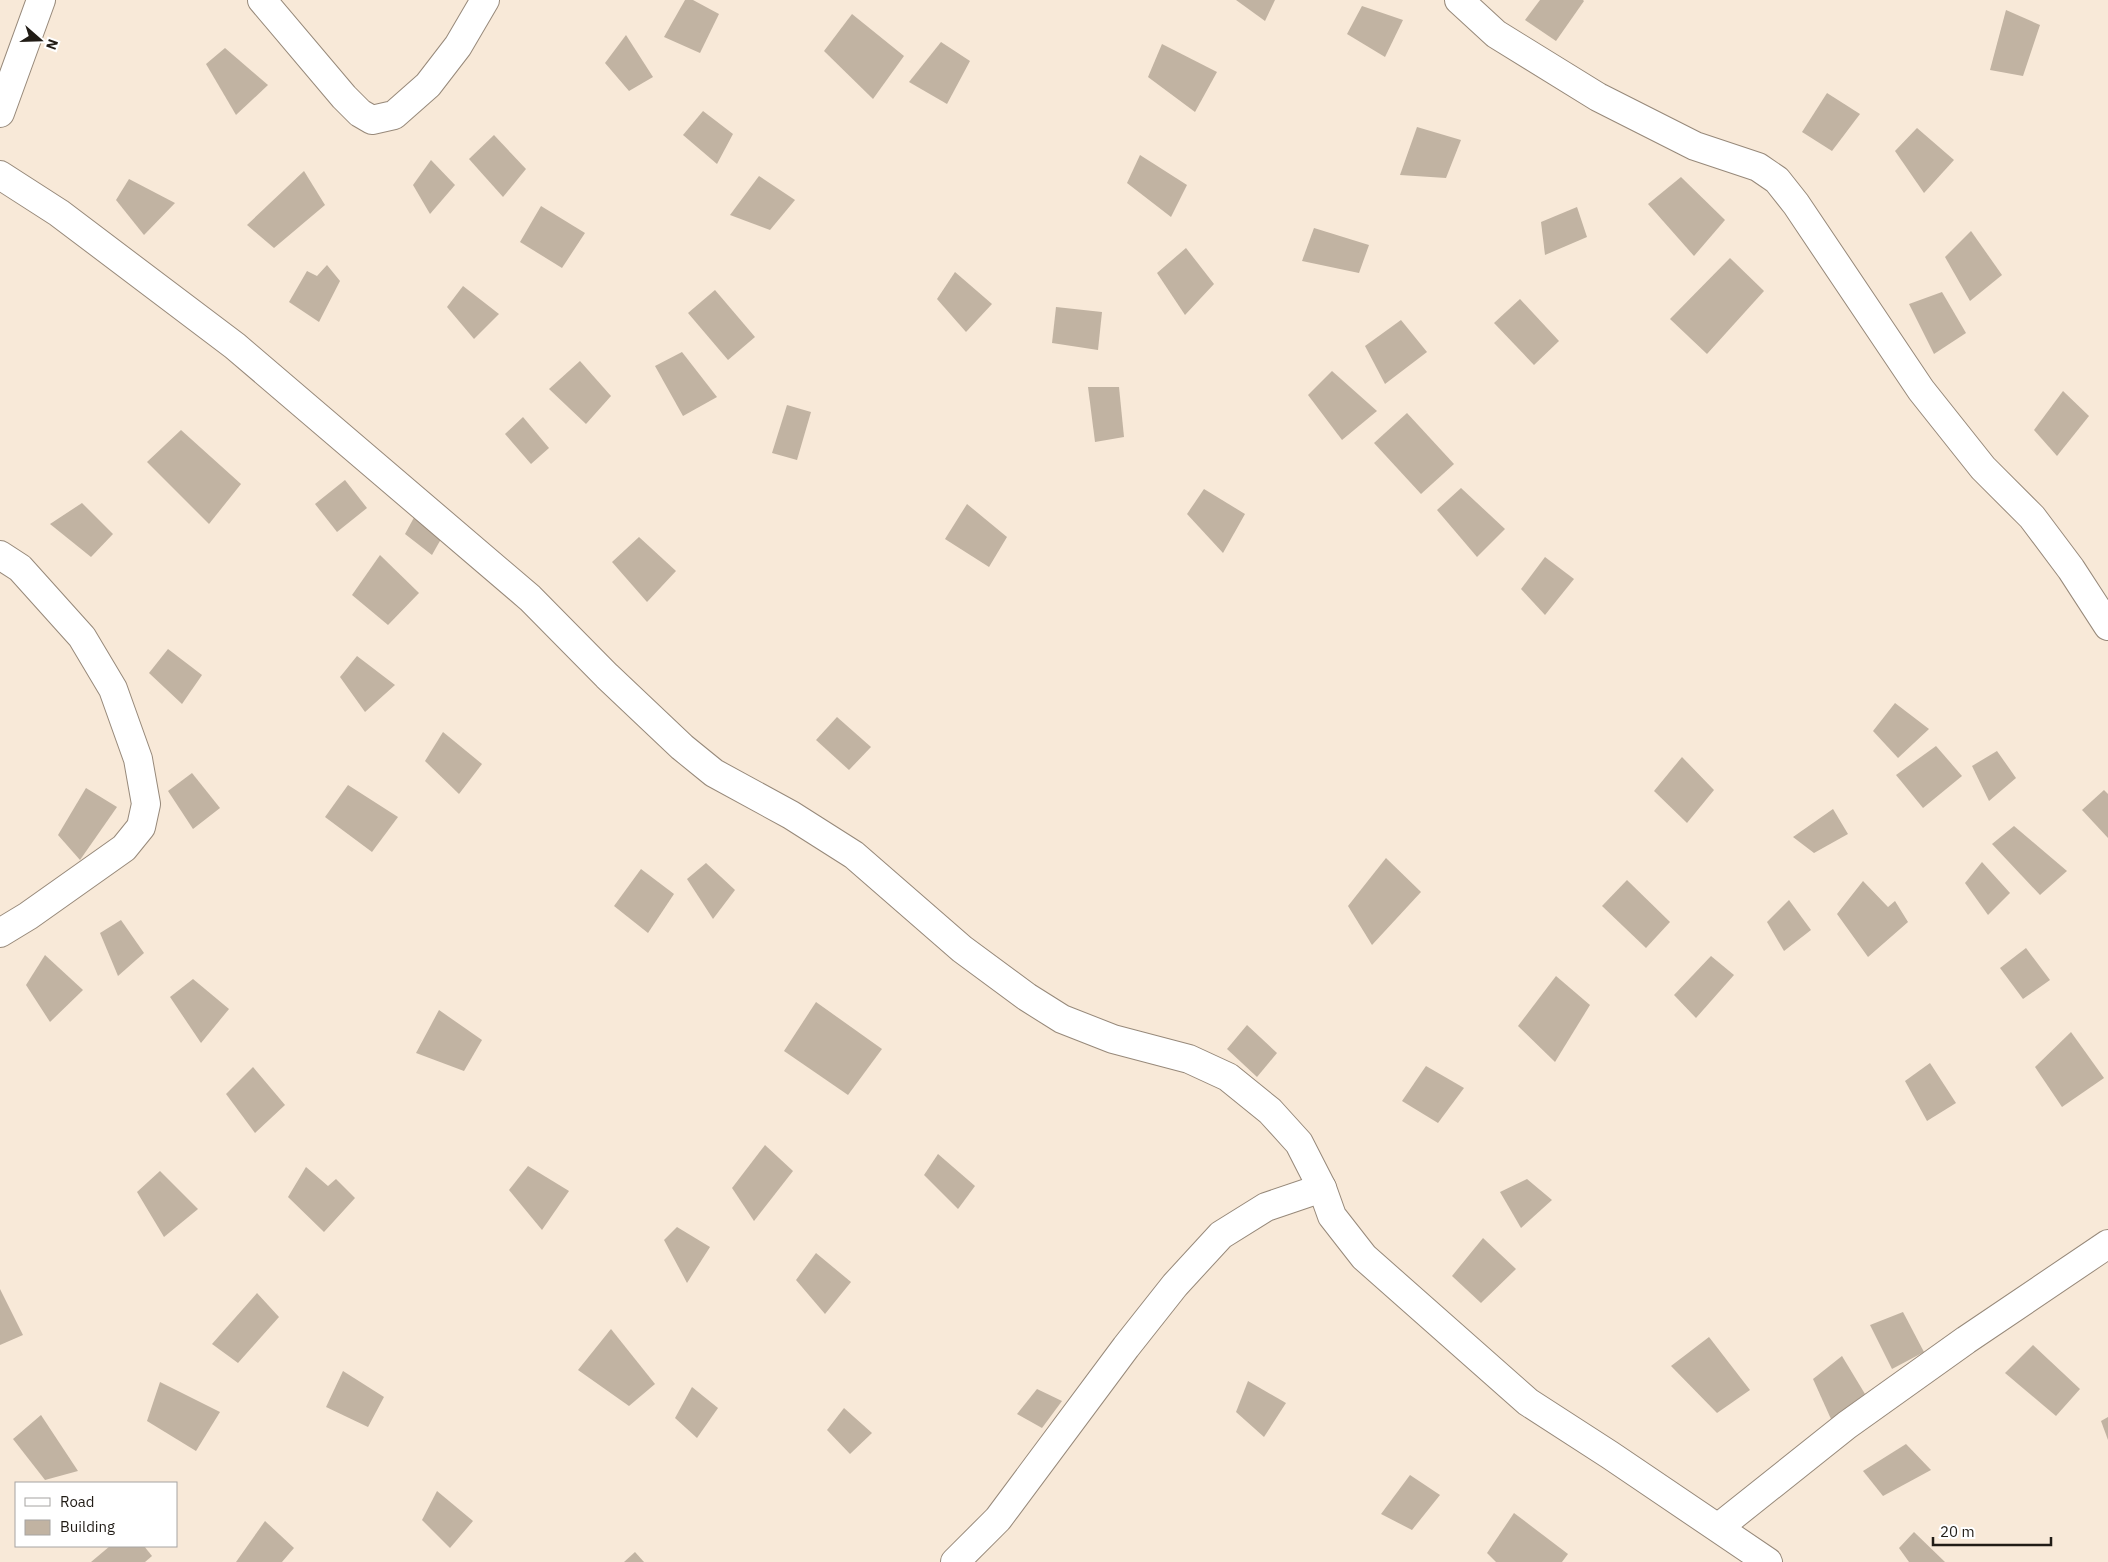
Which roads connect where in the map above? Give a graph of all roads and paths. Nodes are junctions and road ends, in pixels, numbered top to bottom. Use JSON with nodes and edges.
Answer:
{"nodes":[{"id":1,"x":41,"y":0,"type":"edge"},
{"id":2,"x":262,"y":0,"type":"edge"},
{"id":3,"x":485,"y":0,"type":"edge"},
{"id":4,"x":1459,"y":0,"type":"edge"},
{"id":5,"x":0,"y":113,"type":"edge"},
{"id":6,"x":0,"y":175,"type":"edge"},
{"id":7,"x":0,"y":555,"type":"edge"},
{"id":8,"x":2108,"y":626,"type":"edge"},
{"id":9,"x":0,"y":933,"type":"edge"},
{"id":10,"x":1322,"y":1188,"type":"junction"},
{"id":11,"x":2108,"y":1244,"type":"edge"},
{"id":12,"x":1719,"y":1527,"type":"junction"},
{"id":13,"x":955,"y":1562,"type":"edge"},
{"id":14,"x":1768,"y":1562,"type":"edge"}],
"edges":[{"from":1,"to":5,"type":"street"},
{"from":2,"to":3,"type":"street"},
{"from":4,"to":8,"type":"street"},
{"from":6,"to":10,"type":"street"},
{"from":7,"to":9,"type":"street"},
{"from":10,"to":12,"type":"street"},
{"from":10,"to":13,"type":"street"},
{"from":11,"to":12,"type":"street"},
{"from":12,"to":14,"type":"street"}]}
